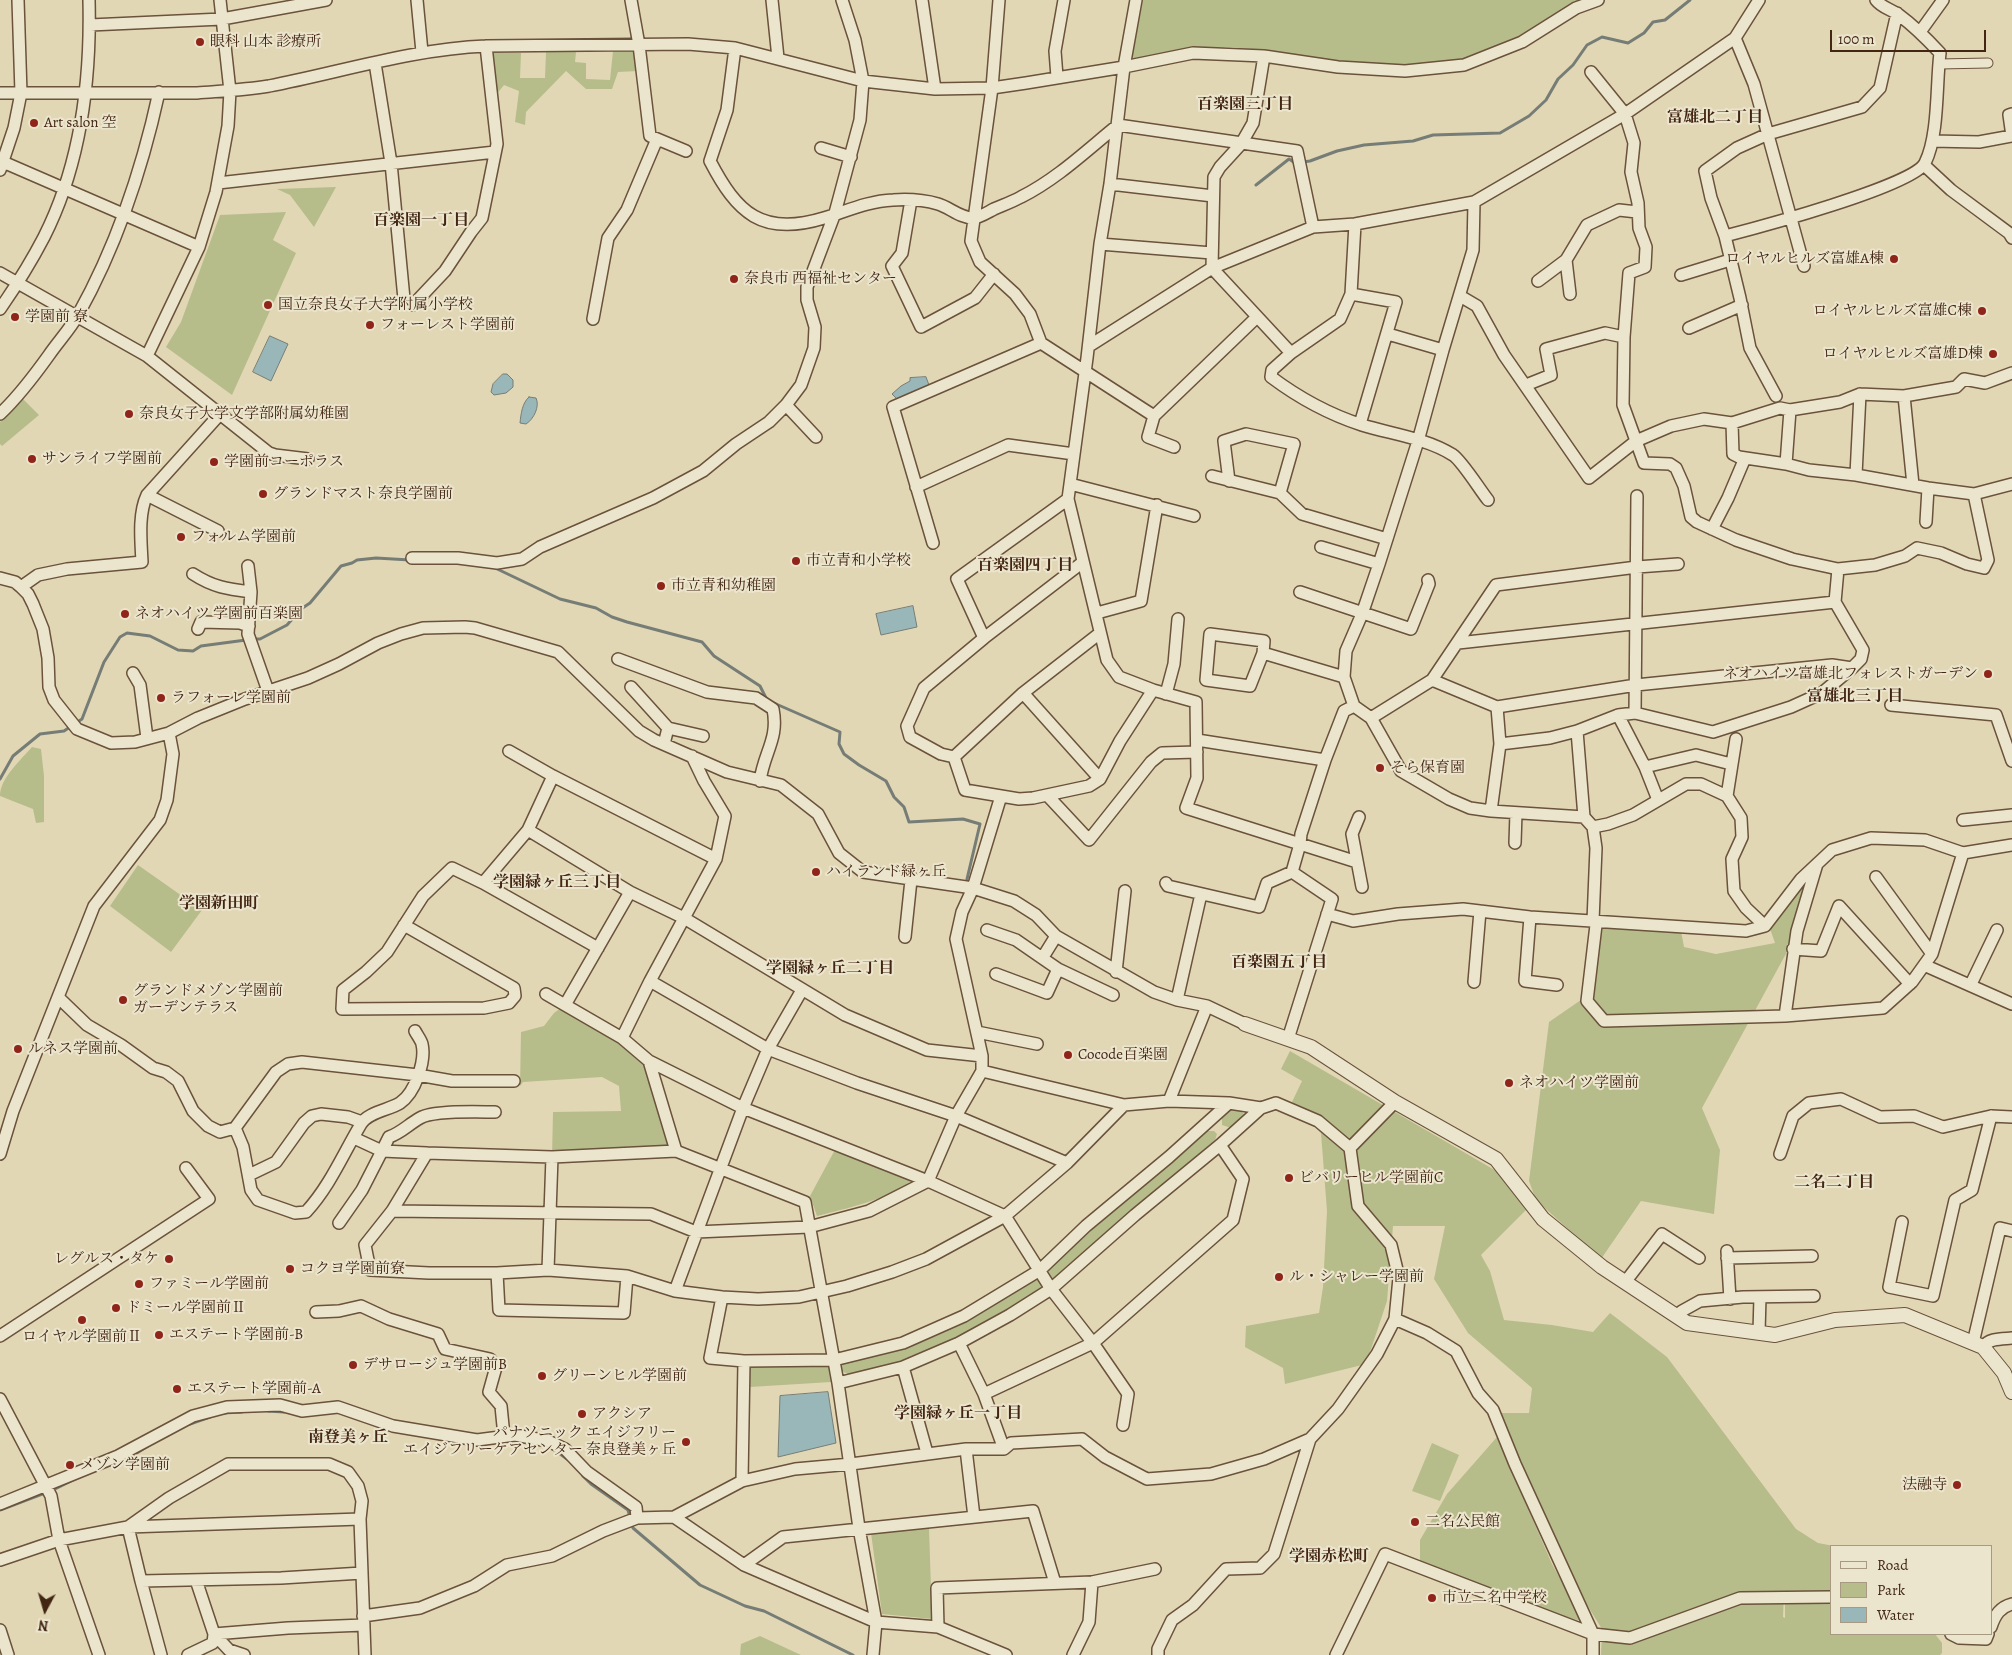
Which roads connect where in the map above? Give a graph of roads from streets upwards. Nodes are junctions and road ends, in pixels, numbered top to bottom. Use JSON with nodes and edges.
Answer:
{"nodes":[{"id":1,"x":18,"y":0,"type":"edge"},
{"id":2,"x":89,"y":0,"type":"edge"},
{"id":3,"x":220,"y":0,"type":"edge"},
{"id":4,"x":326,"y":0,"type":"edge"},
{"id":5,"x":417,"y":0,"type":"edge"},
{"id":6,"x":631,"y":0,"type":"edge"},
{"id":7,"x":772,"y":0,"type":"edge"},
{"id":8,"x":842,"y":0,"type":"edge"},
{"id":9,"x":922,"y":0,"type":"edge"},
{"id":10,"x":999,"y":0,"type":"edge"},
{"id":11,"x":1064,"y":0,"type":"edge"},
{"id":12,"x":1136,"y":0,"type":"edge"},
{"id":13,"x":1598,"y":0,"type":"edge"},
{"id":14,"x":1759,"y":0,"type":"edge"},
{"id":15,"x":1876,"y":0,"type":"edge"},
{"id":16,"x":1943,"y":0,"type":"edge"},
{"id":17,"x":1897,"y":13,"type":"junction"},
{"id":18,"x":222,"y":20,"type":"junction"},
{"id":19,"x":90,"y":24,"type":"junction"},
{"id":20,"x":1920,"y":32,"type":"junction"},
{"id":21,"x":1735,"y":38,"type":"junction"},
{"id":22,"x":639,"y":45,"type":"junction"},
{"id":23,"x":486,"y":46,"type":"junction"},
{"id":24,"x":735,"y":48,"type":"junction"},
{"id":25,"x":422,"y":52,"type":"junction"},
{"id":26,"x":1264,"y":56,"type":"junction"},
{"id":27,"x":778,"y":58,"type":"junction"},
{"id":28,"x":374,"y":63,"type":"junction"},
{"id":29,"x":1988,"y":63,"type":"dead end"},
{"id":30,"x":1938,"y":64,"type":"junction"},
{"id":31,"x":1124,"y":67,"type":"junction"},
{"id":32,"x":1591,"y":72,"type":"dead end"},
{"id":33,"x":1057,"y":77,"type":"junction"},
{"id":34,"x":863,"y":81,"type":"junction"},
{"id":35,"x":992,"y":88,"type":"junction"},
{"id":36,"x":935,"y":89,"type":"junction"},
{"id":37,"x":230,"y":90,"type":"junction"},
{"id":38,"x":159,"y":92,"type":"junction"},
{"id":39,"x":0,"y":93,"type":"edge"},
{"id":40,"x":21,"y":93,"type":"junction"},
{"id":41,"x":86,"y":94,"type":"junction"},
{"id":42,"x":1625,"y":114,"type":"junction"},
{"id":43,"x":2012,"y":114,"type":"edge"},
{"id":44,"x":1118,"y":125,"type":"junction"},
{"id":45,"x":1768,"y":134,"type":"junction"},
{"id":46,"x":657,"y":139,"type":"junction"},
{"id":47,"x":1932,"y":141,"type":"junction"},
{"id":48,"x":1241,"y":144,"type":"junction"},
{"id":49,"x":821,"y":148,"type":"dead end"},
{"id":50,"x":686,"y":151,"type":"dead end"},
{"id":51,"x":495,"y":152,"type":"junction"},
{"id":52,"x":851,"y":157,"type":"junction"},
{"id":53,"x":391,"y":163,"type":"junction"},
{"id":54,"x":1924,"y":165,"type":"junction"},
{"id":55,"x":2,"y":166,"type":"edge"},
{"id":56,"x":218,"y":183,"type":"junction"},
{"id":57,"x":1110,"y":184,"type":"junction"},
{"id":58,"x":64,"y":187,"type":"junction"},
{"id":59,"x":1212,"y":196,"type":"junction"},
{"id":60,"x":911,"y":200,"type":"junction"},
{"id":61,"x":1474,"y":202,"type":"junction"},
{"id":62,"x":1638,"y":212,"type":"junction"},
{"id":63,"x":835,"y":214,"type":"junction"},
{"id":64,"x":124,"y":215,"type":"junction"},
{"id":65,"x":973,"y":218,"type":"junction"},
{"id":66,"x":1790,"y":219,"type":"junction"},
{"id":67,"x":1355,"y":224,"type":"junction"},
{"id":68,"x":1313,"y":227,"type":"junction"},
{"id":69,"x":1725,"y":236,"type":"junction"},
{"id":70,"x":2012,"y":238,"type":"edge"},
{"id":71,"x":1100,"y":244,"type":"junction"},
{"id":72,"x":199,"y":247,"type":"junction"},
{"id":73,"x":1212,"y":253,"type":"junction"},
{"id":74,"x":1566,"y":260,"type":"junction"},
{"id":75,"x":1730,"y":260,"type":"junction"},
{"id":76,"x":1804,"y":266,"type":"dead end"},
{"id":77,"x":1212,"y":268,"type":"junction"},
{"id":78,"x":0,"y":273,"type":"edge"},
{"id":79,"x":994,"y":274,"type":"junction"},
{"id":80,"x":1681,"y":276,"type":"dead end"},
{"id":81,"x":1538,"y":281,"type":"dead end"},
{"id":82,"x":18,"y":283,"type":"junction"},
{"id":83,"x":1351,"y":294,"type":"junction"},
{"id":84,"x":1570,"y":294,"type":"dead end"},
{"id":85,"x":1460,"y":296,"type":"junction"},
{"id":86,"x":1742,"y":305,"type":"junction"},
{"id":87,"x":0,"y":309,"type":"edge"},
{"id":88,"x":77,"y":316,"type":"junction"},
{"id":89,"x":1258,"y":317,"type":"junction"},
{"id":90,"x":593,"y":319,"type":"dead end"},
{"id":91,"x":1689,"y":328,"type":"dead end"},
{"id":92,"x":1388,"y":334,"type":"junction"},
{"id":93,"x":1624,"y":337,"type":"junction"},
{"id":94,"x":1041,"y":342,"type":"junction"},
{"id":95,"x":1089,"y":346,"type":"junction"},
{"id":96,"x":1443,"y":350,"type":"junction"},
{"id":97,"x":1291,"y":353,"type":"junction"},
{"id":98,"x":147,"y":356,"type":"junction"},
{"id":99,"x":1085,"y":372,"type":"junction"},
{"id":100,"x":2012,"y":373,"type":"edge"},
{"id":101,"x":1526,"y":385,"type":"junction"},
{"id":102,"x":1860,"y":394,"type":"junction"},
{"id":103,"x":1776,"y":396,"type":"dead end"},
{"id":104,"x":1904,"y":396,"type":"junction"},
{"id":105,"x":786,"y":405,"type":"junction"},
{"id":106,"x":1790,"y":410,"type":"junction"},
{"id":107,"x":0,"y":414,"type":"edge"},
{"id":108,"x":220,"y":414,"type":"junction"},
{"id":109,"x":1154,"y":416,"type":"junction"},
{"id":110,"x":1732,"y":423,"type":"junction"},
{"id":111,"x":1360,"y":424,"type":"junction"},
{"id":112,"x":816,"y":437,"type":"dead end"},
{"id":113,"x":1418,"y":441,"type":"junction"},
{"id":114,"x":1636,"y":441,"type":"junction"},
{"id":115,"x":1174,"y":447,"type":"dead end"},
{"id":116,"x":1074,"y":454,"type":"junction"},
{"id":117,"x":1745,"y":458,"type":"junction"},
{"id":118,"x":308,"y":460,"type":"dead end"},
{"id":119,"x":1786,"y":464,"type":"junction"},
{"id":120,"x":1856,"y":475,"type":"junction"},
{"id":121,"x":1212,"y":476,"type":"dead end"},
{"id":122,"x":1229,"y":480,"type":"junction"},
{"id":123,"x":1070,"y":484,"type":"junction"},
{"id":124,"x":2012,"y":484,"type":"edge"},
{"id":125,"x":1913,"y":485,"type":"junction"},
{"id":126,"x":916,"y":487,"type":"junction"},
{"id":127,"x":1928,"y":488,"type":"junction"},
{"id":128,"x":1280,"y":493,"type":"junction"},
{"id":129,"x":147,"y":494,"type":"junction"},
{"id":130,"x":1974,"y":494,"type":"junction"},
{"id":131,"x":1637,"y":496,"type":"dead end"},
{"id":132,"x":1068,"y":499,"type":"junction"},
{"id":133,"x":1488,"y":500,"type":"dead end"},
{"id":134,"x":1157,"y":505,"type":"junction"},
{"id":135,"x":1194,"y":516,"type":"dead end"},
{"id":136,"x":1926,"y":522,"type":"dead end"},
{"id":137,"x":1712,"y":529,"type":"junction"},
{"id":138,"x":218,"y":531,"type":"dead end"},
{"id":139,"x":1387,"y":539,"type":"junction"},
{"id":140,"x":933,"y":543,"type":"dead end"},
{"id":141,"x":1320,"y":547,"type":"dead end"},
{"id":142,"x":412,"y":558,"type":"dead end"},
{"id":143,"x":1083,"y":562,"type":"junction"},
{"id":144,"x":1379,"y":564,"type":"junction"},
{"id":145,"x":1678,"y":564,"type":"dead end"},
{"id":146,"x":248,"y":566,"type":"dead end"},
{"id":147,"x":1637,"y":567,"type":"junction"},
{"id":148,"x":1838,"y":569,"type":"junction"},
{"id":149,"x":193,"y":574,"type":"dead end"},
{"id":150,"x":0,"y":578,"type":"edge"},
{"id":151,"x":1428,"y":580,"type":"dead end"},
{"id":152,"x":21,"y":587,"type":"junction"},
{"id":153,"x":251,"y":592,"type":"junction"},
{"id":154,"x":1300,"y":592,"type":"dead end"},
{"id":155,"x":1835,"y":602,"type":"junction"},
{"id":156,"x":1097,"y":613,"type":"junction"},
{"id":157,"x":1362,"y":614,"type":"junction"},
{"id":158,"x":1178,"y":619,"type":"dead end"},
{"id":159,"x":1637,"y":624,"type":"junction"},
{"id":160,"x":198,"y":629,"type":"dead end"},
{"id":161,"x":249,"y":630,"type":"junction"},
{"id":162,"x":1100,"y":633,"type":"junction"},
{"id":163,"x":984,"y":638,"type":"junction"},
{"id":164,"x":1458,"y":642,"type":"junction"},
{"id":165,"x":1263,"y":653,"type":"junction"},
{"id":166,"x":618,"y":658,"type":"dead end"},
{"id":167,"x":1852,"y":668,"type":"junction"},
{"id":168,"x":133,"y":673,"type":"dead end"},
{"id":169,"x":1344,"y":676,"type":"junction"},
{"id":170,"x":1432,"y":680,"type":"junction"},
{"id":171,"x":1636,"y":685,"type":"junction"},
{"id":172,"x":631,"y":687,"type":"dead end"},
{"id":173,"x":1153,"y":690,"type":"junction"},
{"id":174,"x":268,"y":691,"type":"junction"},
{"id":175,"x":1023,"y":693,"type":"junction"},
{"id":176,"x":1166,"y":694,"type":"junction"},
{"id":177,"x":1891,"y":705,"type":"dead end"},
{"id":178,"x":1354,"y":706,"type":"junction"},
{"id":179,"x":1497,"y":707,"type":"junction"},
{"id":180,"x":1635,"y":713,"type":"junction"},
{"id":181,"x":1618,"y":716,"type":"junction"},
{"id":182,"x":1371,"y":718,"type":"junction"},
{"id":183,"x":668,"y":728,"type":"junction"},
{"id":184,"x":1577,"y":731,"type":"junction"},
{"id":185,"x":169,"y":733,"type":"junction"},
{"id":186,"x":703,"y":736,"type":"dead end"},
{"id":187,"x":147,"y":738,"type":"junction"},
{"id":188,"x":1736,"y":739,"type":"dead end"},
{"id":189,"x":664,"y":744,"type":"junction"},
{"id":190,"x":1500,"y":744,"type":"junction"},
{"id":191,"x":1197,"y":746,"type":"junction"},
{"id":192,"x":509,"y":751,"type":"dead end"},
{"id":193,"x":692,"y":756,"type":"junction"},
{"id":194,"x":954,"y":757,"type":"junction"},
{"id":195,"x":1325,"y":760,"type":"junction"},
{"id":196,"x":2012,"y":761,"type":"edge"},
{"id":197,"x":1730,"y":764,"type":"junction"},
{"id":198,"x":1645,"y":767,"type":"junction"},
{"id":199,"x":554,"y":776,"type":"junction"},
{"id":200,"x":1100,"y":779,"type":"junction"},
{"id":201,"x":760,"y":781,"type":"junction"},
{"id":202,"x":1047,"y":795,"type":"junction"},
{"id":203,"x":1001,"y":796,"type":"junction"},
{"id":204,"x":1727,"y":796,"type":"junction"},
{"id":205,"x":1658,"y":800,"type":"junction"},
{"id":206,"x":1491,"y":811,"type":"junction"},
{"id":207,"x":1516,"y":813,"type":"junction"},
{"id":208,"x":2012,"y":814,"type":"edge"},
{"id":209,"x":1359,"y":817,"type":"dead end"},
{"id":210,"x":1584,"y":817,"type":"junction"},
{"id":211,"x":1963,"y":820,"type":"dead end"},
{"id":212,"x":1593,"y":827,"type":"junction"},
{"id":213,"x":528,"y":830,"type":"junction"},
{"id":214,"x":1515,"y":843,"type":"dead end"},
{"id":215,"x":1300,"y":844,"type":"junction"},
{"id":216,"x":2012,"y":845,"type":"edge"},
{"id":217,"x":1963,"y":853,"type":"junction"},
{"id":218,"x":716,"y":859,"type":"junction"},
{"id":219,"x":1818,"y":861,"type":"junction"},
{"id":220,"x":1357,"y":862,"type":"junction"},
{"id":221,"x":1292,"y":872,"type":"junction"},
{"id":222,"x":1876,"y":877,"type":"dead end"},
{"id":223,"x":911,"y":880,"type":"junction"},
{"id":224,"x":483,"y":883,"type":"junction"},
{"id":225,"x":1166,"y":883,"type":"dead end"},
{"id":226,"x":1362,"y":887,"type":"dead end"},
{"id":227,"x":973,"y":888,"type":"junction"},
{"id":228,"x":1125,"y":891,"type":"dead end"},
{"id":229,"x":630,"y":892,"type":"junction"},
{"id":230,"x":1202,"y":894,"type":"junction"},
{"id":231,"x":1480,"y":911,"type":"junction"},
{"id":232,"x":1327,"y":914,"type":"junction"},
{"id":233,"x":1530,"y":917,"type":"junction"},
{"id":234,"x":684,"y":918,"type":"junction"},
{"id":235,"x":1593,"y":920,"type":"junction"},
{"id":236,"x":404,"y":925,"type":"junction"},
{"id":237,"x":1764,"y":926,"type":"junction"},
{"id":238,"x":987,"y":930,"type":"dead end"},
{"id":239,"x":1997,"y":930,"type":"dead end"},
{"id":240,"x":1056,"y":936,"type":"junction"},
{"id":241,"x":905,"y":937,"type":"dead end"},
{"id":242,"x":598,"y":948,"type":"junction"},
{"id":243,"x":1793,"y":949,"type":"junction"},
{"id":244,"x":1932,"y":954,"type":"junction"},
{"id":245,"x":1043,"y":958,"type":"junction"},
{"id":246,"x":1924,"y":965,"type":"junction"},
{"id":247,"x":1058,"y":969,"type":"junction"},
{"id":248,"x":1116,"y":972,"type":"junction"},
{"id":249,"x":996,"y":974,"type":"dead end"},
{"id":250,"x":650,"y":981,"type":"junction"},
{"id":251,"x":1474,"y":982,"type":"dead end"},
{"id":252,"x":1910,"y":984,"type":"junction"},
{"id":253,"x":1971,"y":984,"type":"junction"},
{"id":254,"x":1557,"y":985,"type":"dead end"},
{"id":255,"x":802,"y":990,"type":"junction"},
{"id":256,"x":546,"y":994,"type":"dead end"},
{"id":257,"x":1113,"y":995,"type":"dead end"},
{"id":258,"x":59,"y":998,"type":"junction"},
{"id":259,"x":1176,"y":1000,"type":"junction"},
{"id":260,"x":2012,"y":1004,"type":"edge"},
{"id":261,"x":565,"y":1006,"type":"junction"},
{"id":262,"x":1207,"y":1006,"type":"junction"},
{"id":263,"x":1785,"y":1016,"type":"junction"},
{"id":264,"x":1245,"y":1024,"type":"joint"},
{"id":265,"x":415,"y":1031,"type":"dead end"},
{"id":266,"x":977,"y":1032,"type":"junction"},
{"id":267,"x":622,"y":1038,"type":"junction"},
{"id":268,"x":1288,"y":1039,"type":"junction"},
{"id":269,"x":1037,"y":1044,"type":"dead end"},
{"id":270,"x":768,"y":1049,"type":"junction"},
{"id":271,"x":982,"y":1056,"type":"junction"},
{"id":272,"x":649,"y":1061,"type":"junction"},
{"id":273,"x":982,"y":1071,"type":"junction"},
{"id":274,"x":418,"y":1075,"type":"junction"},
{"id":275,"x":514,"y":1081,"type":"dead end"},
{"id":276,"x":1169,"y":1101,"type":"junction"},
{"id":277,"x":1229,"y":1102,"type":"junction"},
{"id":278,"x":1394,"y":1102,"type":"junction"},
{"id":279,"x":1124,"y":1105,"type":"junction"},
{"id":280,"x":743,"y":1108,"type":"junction"},
{"id":281,"x":1261,"y":1108,"type":"junction"},
{"id":282,"x":495,"y":1112,"type":"dead end"},
{"id":283,"x":956,"y":1116,"type":"junction"},
{"id":284,"x":1991,"y":1116,"type":"junction"},
{"id":285,"x":2012,"y":1117,"type":"edge"},
{"id":286,"x":362,"y":1122,"type":"junction"},
{"id":287,"x":235,"y":1128,"type":"junction"},
{"id":288,"x":354,"y":1138,"type":"junction"},
{"id":289,"x":1220,"y":1145,"type":"junction"},
{"id":290,"x":1350,"y":1148,"type":"junction"},
{"id":291,"x":382,"y":1151,"type":"junction"},
{"id":292,"x":676,"y":1151,"type":"junction"},
{"id":293,"x":428,"y":1153,"type":"junction"},
{"id":294,"x":0,"y":1154,"type":"edge"},
{"id":295,"x":1780,"y":1154,"type":"dead end"},
{"id":296,"x":552,"y":1156,"type":"junction"},
{"id":297,"x":1067,"y":1163,"type":"junction"},
{"id":298,"x":186,"y":1168,"type":"dead end"},
{"id":299,"x":720,"y":1169,"type":"junction"},
{"id":300,"x":249,"y":1175,"type":"junction"},
{"id":301,"x":928,"y":1181,"type":"junction"},
{"id":302,"x":392,"y":1211,"type":"junction"},
{"id":303,"x":550,"y":1214,"type":"junction"},
{"id":304,"x":1005,"y":1216,"type":"junction"},
{"id":305,"x":1902,"y":1222,"type":"dead end"},
{"id":306,"x":339,"y":1223,"type":"dead end"},
{"id":307,"x":809,"y":1227,"type":"junction"},
{"id":308,"x":2012,"y":1230,"type":"edge"},
{"id":309,"x":696,"y":1232,"type":"junction"},
{"id":310,"x":1812,"y":1256,"type":"dead end"},
{"id":311,"x":1699,"y":1258,"type":"dead end"},
{"id":312,"x":548,"y":1270,"type":"junction"},
{"id":313,"x":1040,"y":1270,"type":"junction"},
{"id":314,"x":497,"y":1272,"type":"junction"},
{"id":315,"x":627,"y":1276,"type":"junction"},
{"id":316,"x":1626,"y":1281,"type":"junction"},
{"id":317,"x":1052,"y":1289,"type":"junction"},
{"id":318,"x":676,"y":1292,"type":"junction"},
{"id":319,"x":820,"y":1292,"type":"junction"},
{"id":320,"x":1814,"y":1296,"type":"dead end"},
{"id":321,"x":722,"y":1297,"type":"junction"},
{"id":322,"x":1760,"y":1297,"type":"junction"},
{"id":323,"x":1730,"y":1298,"type":"junction"},
{"id":324,"x":316,"y":1312,"type":"dead end"},
{"id":325,"x":1677,"y":1316,"type":"junction"},
{"id":326,"x":1395,"y":1319,"type":"junction"},
{"id":327,"x":1759,"y":1332,"type":"junction"},
{"id":328,"x":0,"y":1336,"type":"edge"},
{"id":329,"x":2012,"y":1338,"type":"edge"},
{"id":330,"x":959,"y":1343,"type":"junction"},
{"id":331,"x":1094,"y":1343,"type":"junction"},
{"id":332,"x":1978,"y":1345,"type":"junction"},
{"id":333,"x":834,"y":1360,"type":"junction"},
{"id":334,"x":744,"y":1361,"type":"junction"},
{"id":335,"x":903,"y":1367,"type":"junction"},
{"id":336,"x":838,"y":1383,"type":"junction"},
{"id":337,"x":2012,"y":1392,"type":"edge"},
{"id":338,"x":984,"y":1394,"type":"junction"},
{"id":339,"x":0,"y":1399,"type":"edge"},
{"id":340,"x":1123,"y":1425,"type":"dead end"},
{"id":341,"x":504,"y":1436,"type":"junction"},
{"id":342,"x":1310,"y":1438,"type":"junction"},
{"id":343,"x":966,"y":1449,"type":"junction"},
{"id":344,"x":1004,"y":1449,"type":"junction"},
{"id":345,"x":927,"y":1453,"type":"junction"},
{"id":346,"x":851,"y":1464,"type":"junction"},
{"id":347,"x":742,"y":1481,"type":"junction"},
{"id":348,"x":48,"y":1490,"type":"junction"},
{"id":349,"x":0,"y":1504,"type":"edge"},
{"id":350,"x":674,"y":1517,"type":"junction"},
{"id":351,"x":974,"y":1517,"type":"junction"},
{"id":352,"x":637,"y":1518,"type":"junction"},
{"id":353,"x":360,"y":1519,"type":"junction"},
{"id":354,"x":128,"y":1527,"type":"junction"},
{"id":355,"x":859,"y":1528,"type":"junction"},
{"id":356,"x":59,"y":1540,"type":"junction"},
{"id":357,"x":0,"y":1560,"type":"edge"},
{"id":358,"x":744,"y":1565,"type":"junction"},
{"id":359,"x":1155,"y":1569,"type":"dead end"},
{"id":360,"x":362,"y":1573,"type":"junction"},
{"id":361,"x":196,"y":1580,"type":"junction"},
{"id":362,"x":140,"y":1581,"type":"junction"},
{"id":363,"x":1092,"y":1582,"type":"junction"},
{"id":364,"x":1055,"y":1583,"type":"junction"},
{"id":365,"x":1830,"y":1597,"type":"edge"},
{"id":366,"x":2012,"y":1604,"type":"edge"},
{"id":367,"x":363,"y":1621,"type":"junction"},
{"id":368,"x":876,"y":1622,"type":"junction"},
{"id":369,"x":1992,"y":1624,"type":"edge"},
{"id":370,"x":938,"y":1627,"type":"junction"},
{"id":371,"x":0,"y":1630,"type":"edge"},
{"id":372,"x":214,"y":1634,"type":"junction"},
{"id":373,"x":1593,"y":1634,"type":"junction"},
{"id":374,"x":1953,"y":1635,"type":"edge"},
{"id":375,"x":1988,"y":1635,"type":"edge"},
{"id":376,"x":8,"y":1655,"type":"edge"},
{"id":377,"x":99,"y":1655,"type":"edge"},
{"id":378,"x":161,"y":1655,"type":"edge"},
{"id":379,"x":188,"y":1655,"type":"edge"},
{"id":380,"x":244,"y":1655,"type":"edge"},
{"id":381,"x":365,"y":1655,"type":"edge"},
{"id":382,"x":873,"y":1655,"type":"edge"},
{"id":383,"x":1006,"y":1655,"type":"edge"},
{"id":384,"x":1073,"y":1655,"type":"edge"},
{"id":385,"x":1158,"y":1655,"type":"edge"},
{"id":386,"x":1336,"y":1655,"type":"edge"},
{"id":387,"x":1593,"y":1655,"type":"edge"}],
"edges":[{"from":1,"to":40,"type":"street"},
{"from":2,"to":19,"type":"street"},
{"from":3,"to":18,"type":"street"},
{"from":4,"to":18,"type":"street"},
{"from":5,"to":25,"type":"street"},
{"from":6,"to":22,"type":"street"},
{"from":7,"to":27,"type":"street"},
{"from":8,"to":34,"type":"street"},
{"from":9,"to":36,"type":"street"},
{"from":10,"to":35,"type":"street"},
{"from":11,"to":33,"type":"street"},
{"from":12,"to":31,"type":"street"},
{"from":13,"to":26,"type":"street"},
{"from":14,"to":21,"type":"street"},
{"from":15,"to":17,"type":"street"},
{"from":16,"to":20,"type":"street"},
{"from":17,"to":20,"type":"street"},
{"from":17,"to":45,"type":"street"},
{"from":18,"to":19,"type":"street"},
{"from":18,"to":37,"type":"street"},
{"from":19,"to":41,"type":"street"},
{"from":20,"to":30,"type":"street"},
{"from":21,"to":42,"type":"street"},
{"from":21,"to":45,"type":"street"},
{"from":22,"to":23,"type":"street"},
{"from":22,"to":24,"type":"street"},
{"from":22,"to":46,"type":"street"},
{"from":23,"to":25,"type":"street"},
{"from":23,"to":51,"type":"street"},
{"from":24,"to":27,"type":"street"},
{"from":24,"to":63,"type":"street"},
{"from":25,"to":28,"type":"street"},
{"from":26,"to":31,"type":"street"},
{"from":26,"to":48,"type":"street"},
{"from":27,"to":34,"type":"street"},
{"from":28,"to":37,"type":"street"},
{"from":28,"to":53,"type":"street"},
{"from":29,"to":30,"type":"street"},
{"from":30,"to":47,"type":"street"},
{"from":31,"to":33,"type":"street"},
{"from":31,"to":44,"type":"street"},
{"from":32,"to":42,"type":"street"},
{"from":33,"to":35,"type":"street"},
{"from":34,"to":36,"type":"street"},
{"from":34,"to":52,"type":"street"},
{"from":35,"to":36,"type":"street"},
{"from":35,"to":65,"type":"street"},
{"from":37,"to":38,"type":"street"},
{"from":37,"to":56,"type":"street"},
{"from":38,"to":41,"type":"street"},
{"from":38,"to":64,"type":"street"},
{"from":39,"to":40,"type":"street"},
{"from":40,"to":41,"type":"street"},
{"from":40,"to":55,"type":"street"},
{"from":41,"to":58,"type":"street"},
{"from":42,"to":61,"type":"street"},
{"from":42,"to":62,"type":"street"},
{"from":43,"to":47,"type":"street"},
{"from":44,"to":48,"type":"street"},
{"from":44,"to":57,"type":"street"},
{"from":44,"to":65,"type":"street"},
{"from":45,"to":66,"type":"street"},
{"from":45,"to":69,"type":"street"},
{"from":46,"to":50,"type":"street"},
{"from":46,"to":90,"type":"street"},
{"from":47,"to":54,"type":"street"},
{"from":48,"to":59,"type":"street"},
{"from":48,"to":68,"type":"street"},
{"from":49,"to":52,"type":"street"},
{"from":51,"to":53,"type":"street"},
{"from":51,"to":53,"type":"street"},
{"from":52,"to":63,"type":"street"},
{"from":53,"to":56,"type":"street"},
{"from":54,"to":66,"type":"street"},
{"from":54,"to":70,"type":"street"},
{"from":55,"to":58,"type":"street"},
{"from":56,"to":72,"type":"street"},
{"from":57,"to":59,"type":"street"},
{"from":57,"to":71,"type":"street"},
{"from":58,"to":64,"type":"street"},
{"from":58,"to":82,"type":"street"},
{"from":59,"to":73,"type":"street"},
{"from":60,"to":63,"type":"street"},
{"from":60,"to":65,"type":"street"},
{"from":60,"to":79,"type":"street"},
{"from":61,"to":67,"type":"street"},
{"from":61,"to":85,"type":"street"},
{"from":62,"to":74,"type":"street"},
{"from":62,"to":93,"type":"street"},
{"from":63,"to":105,"type":"street"},
{"from":64,"to":72,"type":"street"},
{"from":64,"to":88,"type":"street"},
{"from":65,"to":79,"type":"street"},
{"from":66,"to":69,"type":"street"},
{"from":66,"to":76,"type":"street"},
{"from":67,"to":68,"type":"street"},
{"from":67,"to":83,"type":"street"},
{"from":68,"to":77,"type":"street"},
{"from":69,"to":75,"type":"street"},
{"from":71,"to":73,"type":"street"},
{"from":71,"to":95,"type":"street"},
{"from":72,"to":98,"type":"street"},
{"from":73,"to":77,"type":"street"},
{"from":74,"to":81,"type":"street"},
{"from":74,"to":84,"type":"street"},
{"from":75,"to":80,"type":"street"},
{"from":75,"to":86,"type":"street"},
{"from":77,"to":89,"type":"street"},
{"from":77,"to":95,"type":"street"},
{"from":78,"to":82,"type":"street"},
{"from":79,"to":94,"type":"street"},
{"from":82,"to":87,"type":"street"},
{"from":82,"to":88,"type":"street"},
{"from":83,"to":92,"type":"street"},
{"from":83,"to":97,"type":"street"},
{"from":85,"to":96,"type":"street"},
{"from":85,"to":101,"type":"street"},
{"from":86,"to":91,"type":"street"},
{"from":86,"to":103,"type":"street"},
{"from":88,"to":98,"type":"street"},
{"from":88,"to":107,"type":"street"},
{"from":89,"to":97,"type":"street"},
{"from":89,"to":109,"type":"street"},
{"from":92,"to":96,"type":"street"},
{"from":92,"to":111,"type":"street"},
{"from":93,"to":101,"type":"street"},
{"from":93,"to":114,"type":"street"},
{"from":94,"to":99,"type":"street"},
{"from":94,"to":126,"type":"street"},
{"from":95,"to":99,"type":"street"},
{"from":96,"to":113,"type":"street"},
{"from":97,"to":111,"type":"street"},
{"from":98,"to":108,"type":"street"},
{"from":99,"to":109,"type":"street"},
{"from":99,"to":116,"type":"street"},
{"from":100,"to":104,"type":"street"},
{"from":101,"to":114,"type":"street"},
{"from":102,"to":104,"type":"street"},
{"from":102,"to":106,"type":"street"},
{"from":102,"to":120,"type":"street"},
{"from":104,"to":125,"type":"street"},
{"from":105,"to":112,"type":"street"},
{"from":105,"to":142,"type":"street"},
{"from":106,"to":110,"type":"street"},
{"from":106,"to":119,"type":"street"},
{"from":108,"to":118,"type":"street"},
{"from":108,"to":129,"type":"street"},
{"from":109,"to":115,"type":"street"},
{"from":110,"to":114,"type":"street"},
{"from":110,"to":117,"type":"street"},
{"from":111,"to":113,"type":"street"},
{"from":113,"to":133,"type":"street"},
{"from":113,"to":139,"type":"street"},
{"from":114,"to":137,"type":"street"},
{"from":116,"to":123,"type":"street"},
{"from":116,"to":126,"type":"street"},
{"from":117,"to":119,"type":"street"},
{"from":117,"to":137,"type":"street"},
{"from":119,"to":120,"type":"street"},
{"from":120,"to":125,"type":"street"},
{"from":121,"to":122,"type":"street"},
{"from":122,"to":128,"type":"street"},
{"from":122,"to":128,"type":"street"},
{"from":123,"to":132,"type":"street"},
{"from":123,"to":134,"type":"street"},
{"from":124,"to":130,"type":"street"},
{"from":125,"to":127,"type":"street"},
{"from":126,"to":140,"type":"street"},
{"from":127,"to":130,"type":"street"},
{"from":127,"to":136,"type":"street"},
{"from":128,"to":139,"type":"street"},
{"from":129,"to":138,"type":"street"},
{"from":129,"to":152,"type":"street"},
{"from":130,"to":148,"type":"street"},
{"from":131,"to":147,"type":"street"},
{"from":132,"to":143,"type":"street"},
{"from":132,"to":163,"type":"street"},
{"from":134,"to":135,"type":"street"},
{"from":134,"to":156,"type":"street"},
{"from":137,"to":148,"type":"street"},
{"from":139,"to":144,"type":"street"},
{"from":141,"to":144,"type":"street"},
{"from":143,"to":156,"type":"street"},
{"from":143,"to":163,"type":"street"},
{"from":144,"to":157,"type":"street"},
{"from":145,"to":147,"type":"street"},
{"from":146,"to":153,"type":"street"},
{"from":147,"to":159,"type":"street"},
{"from":147,"to":164,"type":"street"},
{"from":148,"to":155,"type":"street"},
{"from":149,"to":153,"type":"street"},
{"from":150,"to":152,"type":"street"},
{"from":151,"to":157,"type":"street"},
{"from":152,"to":187,"type":"street"},
{"from":153,"to":161,"type":"street"},
{"from":154,"to":157,"type":"street"},
{"from":155,"to":159,"type":"street"},
{"from":155,"to":167,"type":"street"},
{"from":156,"to":162,"type":"street"},
{"from":157,"to":169,"type":"street"},
{"from":158,"to":176,"type":"street"},
{"from":159,"to":164,"type":"street"},
{"from":159,"to":171,"type":"street"},
{"from":160,"to":161,"type":"street"},
{"from":161,"to":174,"type":"street"},
{"from":162,"to":173,"type":"street"},
{"from":162,"to":175,"type":"street"},
{"from":163,"to":194,"type":"street"},
{"from":164,"to":170,"type":"street"},
{"from":165,"to":165,"type":"street"},
{"from":165,"to":169,"type":"street"},
{"from":166,"to":201,"type":"street"},
{"from":167,"to":171,"type":"street"},
{"from":167,"to":180,"type":"street"},
{"from":168,"to":187,"type":"street"},
{"from":169,"to":178,"type":"street"},
{"from":170,"to":179,"type":"street"},
{"from":170,"to":182,"type":"street"},
{"from":171,"to":179,"type":"street"},
{"from":171,"to":180,"type":"street"},
{"from":172,"to":183,"type":"street"},
{"from":173,"to":176,"type":"street"},
{"from":173,"to":200,"type":"street"},
{"from":174,"to":185,"type":"street"},
{"from":174,"to":189,"type":"street"},
{"from":175,"to":194,"type":"street"},
{"from":175,"to":200,"type":"street"},
{"from":176,"to":191,"type":"street"},
{"from":177,"to":196,"type":"street"},
{"from":178,"to":182,"type":"street"},
{"from":178,"to":195,"type":"street"},
{"from":179,"to":190,"type":"street"},
{"from":180,"to":181,"type":"street"},
{"from":181,"to":184,"type":"street"},
{"from":181,"to":198,"type":"street"},
{"from":182,"to":206,"type":"street"},
{"from":183,"to":186,"type":"street"},
{"from":183,"to":189,"type":"street"},
{"from":184,"to":190,"type":"street"},
{"from":184,"to":210,"type":"street"},
{"from":185,"to":187,"type":"street"},
{"from":185,"to":258,"type":"street"},
{"from":188,"to":197,"type":"street"},
{"from":189,"to":193,"type":"street"},
{"from":190,"to":206,"type":"street"},
{"from":191,"to":195,"type":"street"},
{"from":191,"to":202,"type":"street"},
{"from":191,"to":215,"type":"street"},
{"from":192,"to":199,"type":"street"},
{"from":193,"to":201,"type":"street"},
{"from":193,"to":218,"type":"street"},
{"from":194,"to":203,"type":"street"},
{"from":195,"to":215,"type":"street"},
{"from":197,"to":198,"type":"street"},
{"from":197,"to":204,"type":"street"},
{"from":198,"to":205,"type":"street"},
{"from":199,"to":213,"type":"street"},
{"from":199,"to":218,"type":"street"},
{"from":200,"to":202,"type":"street"},
{"from":201,"to":223,"type":"street"},
{"from":202,"to":203,"type":"street"},
{"from":203,"to":227,"type":"street"},
{"from":204,"to":205,"type":"street"},
{"from":204,"to":237,"type":"street"},
{"from":205,"to":212,"type":"street"},
{"from":206,"to":207,"type":"street"},
{"from":207,"to":210,"type":"street"},
{"from":207,"to":214,"type":"street"},
{"from":208,"to":211,"type":"street"},
{"from":209,"to":220,"type":"street"},
{"from":210,"to":212,"type":"street"},
{"from":212,"to":235,"type":"street"},
{"from":213,"to":224,"type":"street"},
{"from":213,"to":229,"type":"street"},
{"from":215,"to":220,"type":"street"},
{"from":215,"to":221,"type":"street"},
{"from":216,"to":217,"type":"street"},
{"from":217,"to":219,"type":"street"},
{"from":217,"to":244,"type":"street"},
{"from":218,"to":234,"type":"street"},
{"from":219,"to":237,"type":"street"},
{"from":219,"to":243,"type":"street"},
{"from":220,"to":226,"type":"street"},
{"from":221,"to":230,"type":"street"},
{"from":221,"to":232,"type":"street"},
{"from":222,"to":244,"type":"street"},
{"from":223,"to":227,"type":"street"},
{"from":223,"to":241,"type":"street"},
{"from":224,"to":236,"type":"street"},
{"from":224,"to":242,"type":"street"},
{"from":225,"to":230,"type":"street"},
{"from":227,"to":240,"type":"street"},
{"from":227,"to":266,"type":"street"},
{"from":228,"to":248,"type":"street"},
{"from":229,"to":234,"type":"street"},
{"from":229,"to":242,"type":"street"},
{"from":230,"to":259,"type":"street"},
{"from":231,"to":232,"type":"street"},
{"from":231,"to":233,"type":"street"},
{"from":231,"to":251,"type":"street"},
{"from":232,"to":268,"type":"street"},
{"from":233,"to":235,"type":"street"},
{"from":233,"to":254,"type":"street"},
{"from":234,"to":250,"type":"street"},
{"from":234,"to":255,"type":"street"},
{"from":235,"to":237,"type":"street"},
{"from":235,"to":263,"type":"street"},
{"from":236,"to":236,"type":"street"},
{"from":238,"to":245,"type":"street"},
{"from":239,"to":253,"type":"street"},
{"from":240,"to":245,"type":"street"},
{"from":240,"to":248,"type":"street"},
{"from":242,"to":261,"type":"street"},
{"from":243,"to":252,"type":"street"},
{"from":243,"to":263,"type":"street"},
{"from":244,"to":246,"type":"street"},
{"from":245,"to":247,"type":"street"},
{"from":246,"to":252,"type":"street"},
{"from":246,"to":253,"type":"street"},
{"from":247,"to":249,"type":"street"},
{"from":247,"to":257,"type":"street"},
{"from":248,"to":259,"type":"street"},
{"from":250,"to":267,"type":"street"},
{"from":250,"to":270,"type":"street"},
{"from":252,"to":263,"type":"street"},
{"from":253,"to":260,"type":"street"},
{"from":255,"to":270,"type":"street"},
{"from":255,"to":271,"type":"street"},
{"from":256,"to":261,"type":"street"},
{"from":258,"to":287,"type":"street"},
{"from":258,"to":294,"type":"street"},
{"from":259,"to":262,"type":"street"},
{"from":261,"to":267,"type":"street"},
{"from":262,"to":264,"type":"street"},
{"from":262,"to":276,"type":"street"},
{"from":264,"to":268,"type":"street"},
{"from":265,"to":274,"type":"street"},
{"from":266,"to":269,"type":"street"},
{"from":266,"to":271,"type":"street"},
{"from":267,"to":272,"type":"street"},
{"from":268,"to":278,"type":"street"},
{"from":270,"to":280,"type":"street"},
{"from":270,"to":283,"type":"street"},
{"from":271,"to":273,"type":"street"},
{"from":272,"to":280,"type":"street"},
{"from":272,"to":292,"type":"street"},
{"from":273,"to":279,"type":"street"},
{"from":273,"to":283,"type":"street"},
{"from":274,"to":275,"type":"street"},
{"from":274,"to":286,"type":"street"},
{"from":274,"to":287,"type":"street"},
{"from":276,"to":277,"type":"street"},
{"from":276,"to":279,"type":"street"},
{"from":277,"to":281,"type":"street"},
{"from":277,"to":313,"type":"street"},
{"from":278,"to":290,"type":"street"},
{"from":278,"to":316,"type":"street"},
{"from":279,"to":297,"type":"street"},
{"from":280,"to":299,"type":"street"},
{"from":280,"to":301,"type":"street"},
{"from":281,"to":289,"type":"street"},
{"from":281,"to":290,"type":"street"},
{"from":282,"to":291,"type":"street"},
{"from":283,"to":297,"type":"street"},
{"from":283,"to":301,"type":"street"},
{"from":284,"to":285,"type":"street"},
{"from":284,"to":295,"type":"street"},
{"from":284,"to":305,"type":"street"},
{"from":286,"to":288,"type":"street"},
{"from":286,"to":300,"type":"street"},
{"from":287,"to":300,"type":"street"},
{"from":288,"to":291,"type":"street"},
{"from":288,"to":300,"type":"street"},
{"from":289,"to":317,"type":"street"},
{"from":289,"to":331,"type":"street"},
{"from":290,"to":326,"type":"street"},
{"from":291,"to":293,"type":"street"},
{"from":291,"to":306,"type":"street"},
{"from":292,"to":296,"type":"street"},
{"from":292,"to":299,"type":"street"},
{"from":293,"to":296,"type":"street"},
{"from":293,"to":302,"type":"street"},
{"from":296,"to":303,"type":"street"},
{"from":297,"to":304,"type":"street"},
{"from":298,"to":328,"type":"street"},
{"from":299,"to":307,"type":"street"},
{"from":299,"to":309,"type":"street"},
{"from":301,"to":304,"type":"street"},
{"from":301,"to":307,"type":"street"},
{"from":302,"to":303,"type":"street"},
{"from":302,"to":314,"type":"street"},
{"from":303,"to":309,"type":"street"},
{"from":303,"to":312,"type":"street"},
{"from":304,"to":313,"type":"street"},
{"from":304,"to":319,"type":"street"},
{"from":307,"to":309,"type":"street"},
{"from":307,"to":319,"type":"street"},
{"from":308,"to":332,"type":"street"},
{"from":309,"to":318,"type":"street"},
{"from":310,"to":323,"type":"street"},
{"from":311,"to":316,"type":"street"},
{"from":312,"to":314,"type":"street"},
{"from":312,"to":315,"type":"street"},
{"from":313,"to":317,"type":"street"},
{"from":313,"to":333,"type":"street"},
{"from":314,"to":315,"type":"street"},
{"from":315,"to":318,"type":"street"},
{"from":316,"to":325,"type":"street"},
{"from":317,"to":330,"type":"street"},
{"from":317,"to":331,"type":"street"},
{"from":318,"to":321,"type":"street"},
{"from":319,"to":321,"type":"street"},
{"from":319,"to":333,"type":"street"},
{"from":320,"to":322,"type":"street"},
{"from":321,"to":334,"type":"street"},
{"from":322,"to":323,"type":"street"},
{"from":322,"to":327,"type":"street"},
{"from":323,"to":325,"type":"street"},
{"from":324,"to":341,"type":"street"},
{"from":325,"to":327,"type":"street"},
{"from":326,"to":342,"type":"street"},
{"from":326,"to":373,"type":"street"},
{"from":327,"to":332,"type":"street"},
{"from":329,"to":332,"type":"street"},
{"from":330,"to":335,"type":"street"},
{"from":330,"to":338,"type":"street"},
{"from":331,"to":338,"type":"street"},
{"from":331,"to":340,"type":"street"},
{"from":332,"to":337,"type":"street"},
{"from":333,"to":334,"type":"street"},
{"from":333,"to":336,"type":"street"},
{"from":334,"to":347,"type":"street"},
{"from":335,"to":336,"type":"street"},
{"from":335,"to":345,"type":"street"},
{"from":336,"to":346,"type":"street"},
{"from":338,"to":344,"type":"street"},
{"from":339,"to":348,"type":"street"},
{"from":341,"to":348,"type":"street"},
{"from":341,"to":352,"type":"street"},
{"from":342,"to":344,"type":"street"},
{"from":342,"to":385,"type":"street"},
{"from":343,"to":344,"type":"street"},
{"from":343,"to":345,"type":"street"},
{"from":343,"to":351,"type":"street"},
{"from":345,"to":346,"type":"street"},
{"from":346,"to":347,"type":"street"},
{"from":346,"to":355,"type":"street"},
{"from":347,"to":350,"type":"street"},
{"from":348,"to":349,"type":"street"},
{"from":348,"to":356,"type":"street"},
{"from":350,"to":352,"type":"street"},
{"from":350,"to":358,"type":"street"},
{"from":351,"to":355,"type":"street"},
{"from":351,"to":364,"type":"street"},
{"from":352,"to":367,"type":"street"},
{"from":353,"to":354,"type":"street"},
{"from":353,"to":354,"type":"street"},
{"from":353,"to":360,"type":"street"},
{"from":354,"to":356,"type":"street"},
{"from":354,"to":362,"type":"street"},
{"from":355,"to":358,"type":"street"},
{"from":355,"to":368,"type":"street"},
{"from":356,"to":357,"type":"street"},
{"from":356,"to":377,"type":"street"},
{"from":358,"to":368,"type":"street"},
{"from":359,"to":363,"type":"street"},
{"from":360,"to":361,"type":"street"},
{"from":360,"to":367,"type":"street"},
{"from":361,"to":362,"type":"street"},
{"from":361,"to":372,"type":"street"},
{"from":362,"to":378,"type":"street"},
{"from":363,"to":364,"type":"street"},
{"from":363,"to":384,"type":"street"},
{"from":364,"to":370,"type":"street"},
{"from":365,"to":373,"type":"street"},
{"from":366,"to":369,"type":"street"},
{"from":367,"to":372,"type":"street"},
{"from":367,"to":381,"type":"street"},
{"from":368,"to":370,"type":"street"},
{"from":368,"to":382,"type":"street"},
{"from":370,"to":383,"type":"street"},
{"from":371,"to":376,"type":"street"},
{"from":372,"to":379,"type":"street"},
{"from":372,"to":380,"type":"street"},
{"from":373,"to":386,"type":"street"},
{"from":373,"to":387,"type":"street"},
{"from":374,"to":375,"type":"street"}]}
